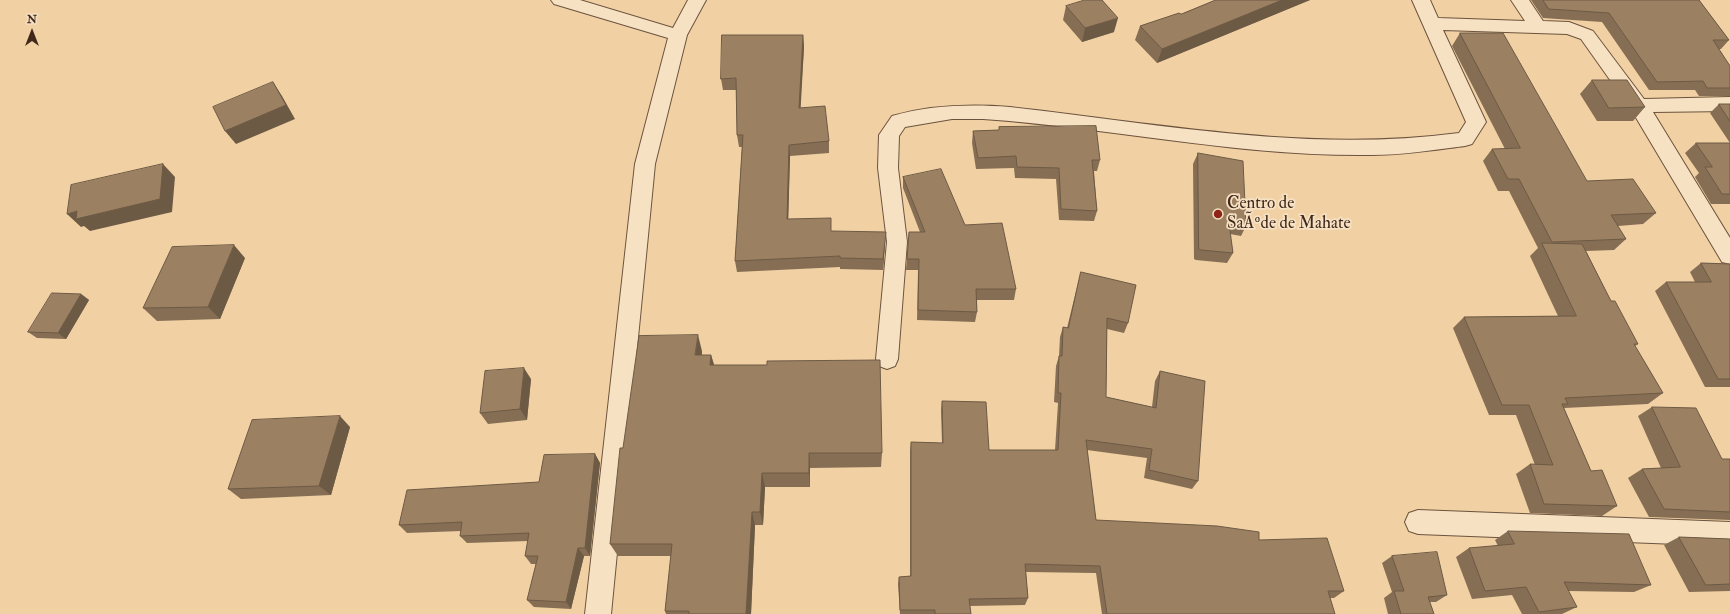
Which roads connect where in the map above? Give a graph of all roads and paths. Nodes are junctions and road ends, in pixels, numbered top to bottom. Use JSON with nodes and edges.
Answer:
{"nodes":[{"id":1,"x":560,"y":0,"type":"edge"},
{"id":2,"x":697,"y":0,"type":"edge"},
{"id":3,"x":1421,"y":0,"type":"edge"},
{"id":4,"x":1520,"y":0,"type":"edge"},
{"id":5,"x":1432,"y":24,"type":"junction"},
{"id":6,"x":1538,"y":27,"type":"junction"},
{"id":7,"x":678,"y":35,"type":"junction"},
{"id":8,"x":1730,"y":104,"type":"edge"},
{"id":9,"x":1639,"y":106,"type":"junction"},
{"id":10,"x":1730,"y":256,"type":"edge"},
{"id":11,"x":887,"y":359,"type":"dead end"},
{"id":12,"x":1418,"y":522,"type":"dead end"},
{"id":13,"x":1730,"y":534,"type":"edge"},
{"id":14,"x":598,"y":614,"type":"edge"}],
"edges":[{"from":1,"to":7,"type":"street"},
{"from":2,"to":7,"type":"street"},
{"from":3,"to":5,"type":"street"},
{"from":4,"to":6,"type":"street"},
{"from":5,"to":6,"type":"street"},
{"from":5,"to":11,"type":"street"},
{"from":6,"to":9,"type":"street"},
{"from":7,"to":14,"type":"street"},
{"from":8,"to":9,"type":"street"},
{"from":9,"to":10,"type":"street"},
{"from":12,"to":13,"type":"street"}]}
